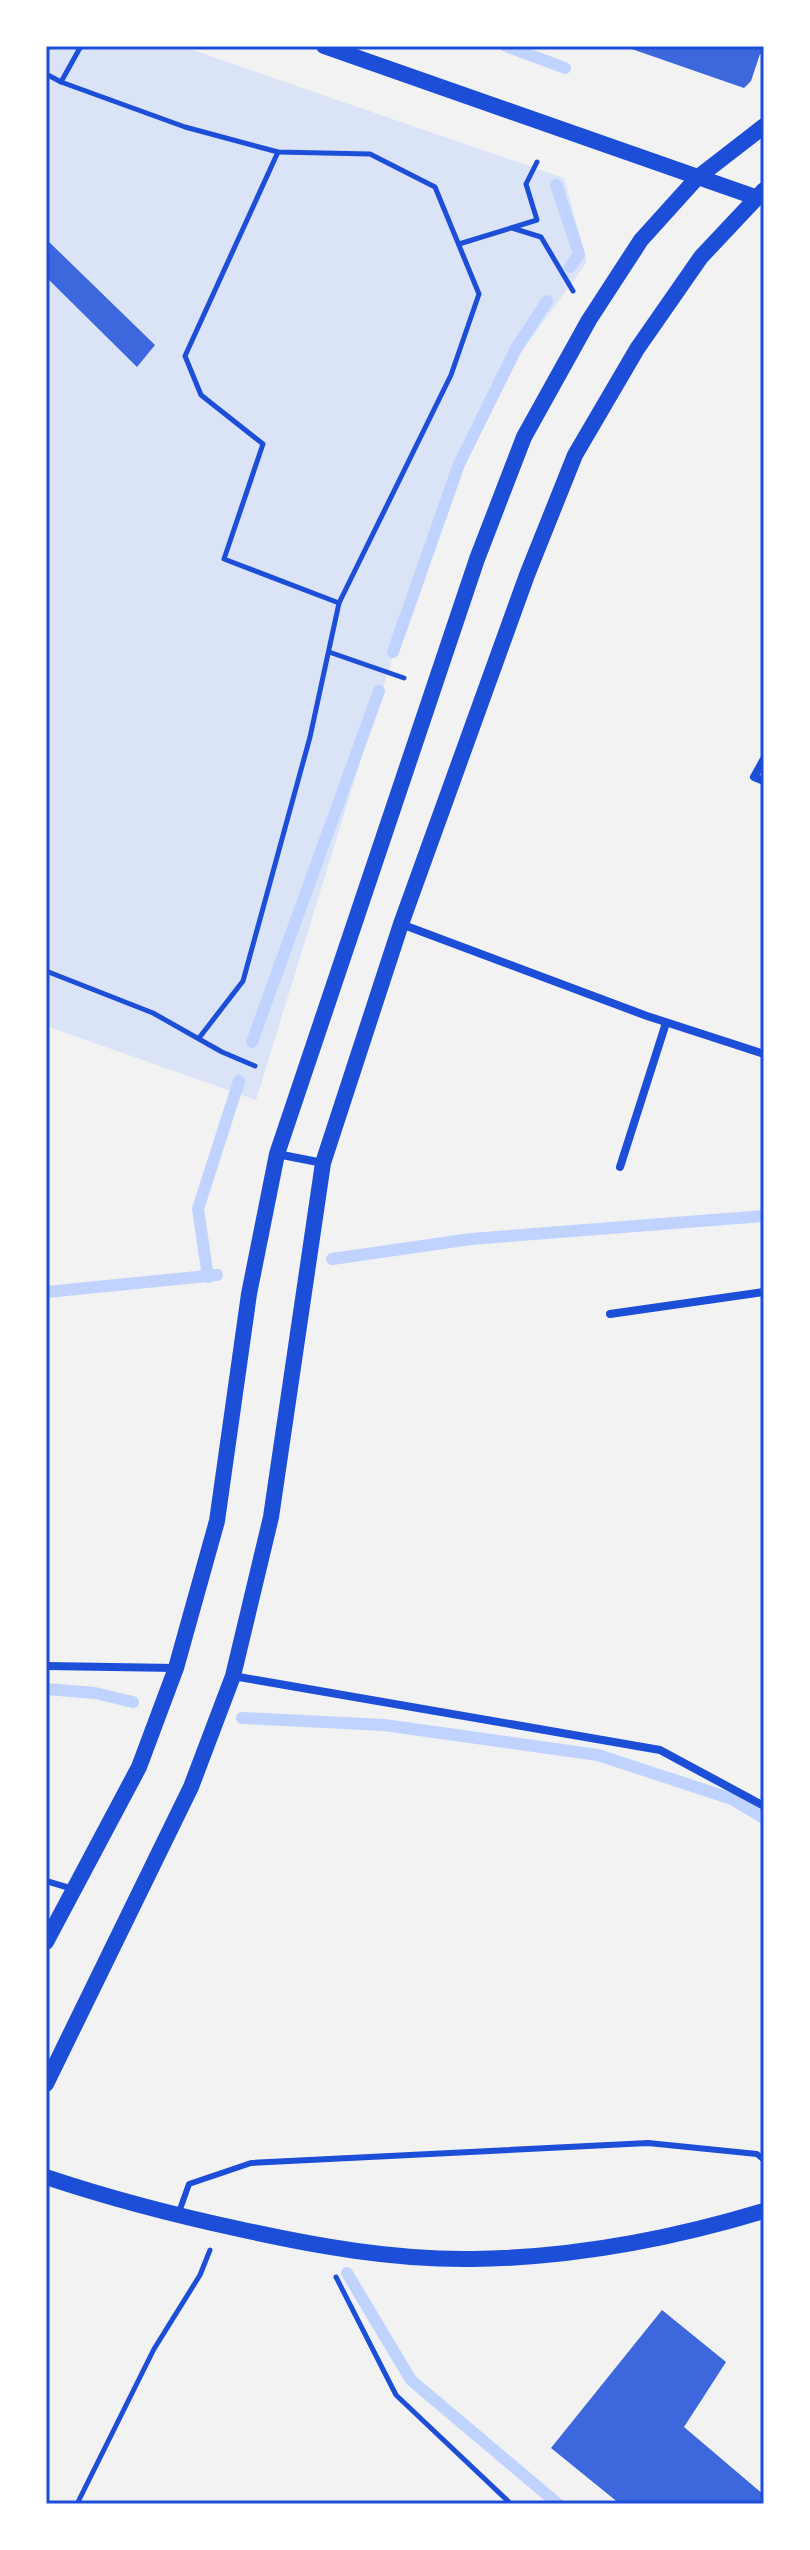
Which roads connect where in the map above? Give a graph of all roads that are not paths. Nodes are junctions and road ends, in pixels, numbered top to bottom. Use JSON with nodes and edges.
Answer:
{"nodes":[{"id":1,"x":324,"y":46,"type":"edge"},
{"id":2,"x":764,"y":126,"type":"edge"},
{"id":3,"x":697,"y":178,"type":"junction"},
{"id":4,"x":760,"y":194,"type":"edge"},
{"id":5,"x":764,"y":759,"type":"edge"},
{"id":6,"x":764,"y":781,"type":"edge"},
{"id":7,"x":401,"y":924,"type":"junction"},
{"id":8,"x":666,"y":1023,"type":"junction"},
{"id":9,"x":764,"y":1054,"type":"edge"},
{"id":10,"x":277,"y":1154,"type":"junction"},
{"id":11,"x":323,"y":1163,"type":"junction"},
{"id":12,"x":620,"y":1167,"type":"dead end"},
{"id":13,"x":764,"y":1292,"type":"edge"},
{"id":14,"x":610,"y":1314,"type":"dead end"},
{"id":15,"x":46,"y":1666,"type":"edge"},
{"id":16,"x":176,"y":1668,"type":"junction"},
{"id":17,"x":233,"y":1676,"type":"junction"},
{"id":18,"x":764,"y":1806,"type":"edge"},
{"id":19,"x":46,"y":1881,"type":"edge"},
{"id":20,"x":74,"y":1889,"type":"junction"},
{"id":21,"x":46,"y":1942,"type":"edge"},
{"id":22,"x":46,"y":2084,"type":"edge"},
{"id":23,"x":764,"y":2160,"type":"edge"},
{"id":24,"x":46,"y":2177,"type":"edge"},
{"id":25,"x":764,"y":2211,"type":"edge"},
{"id":26,"x":178,"y":2215,"type":"junction"}],
"edges":[{"from":1,"to":3,"type":"main road"},
{"from":2,"to":3,"type":"main road"},
{"from":3,"to":4,"type":"main road"},
{"from":3,"to":10,"type":"main road"},
{"from":4,"to":7,"type":"main road"},
{"from":5,"to":6,"type":"street"},
{"from":7,"to":8,"type":"street"},
{"from":7,"to":11,"type":"main road"},
{"from":8,"to":9,"type":"street"},
{"from":8,"to":12,"type":"street"},
{"from":10,"to":11,"type":"street"},
{"from":10,"to":16,"type":"main road"},
{"from":11,"to":17,"type":"main road"},
{"from":13,"to":14,"type":"street"},
{"from":15,"to":16,"type":"street"},
{"from":16,"to":20,"type":"main road"},
{"from":17,"to":18,"type":"street"},
{"from":17,"to":22,"type":"main road"},
{"from":19,"to":20,"type":"lane"},
{"from":20,"to":21,"type":"main road"},
{"from":23,"to":26,"type":"lane"},
{"from":24,"to":26,"type":"main road"},
{"from":25,"to":26,"type":"main road"}]}
